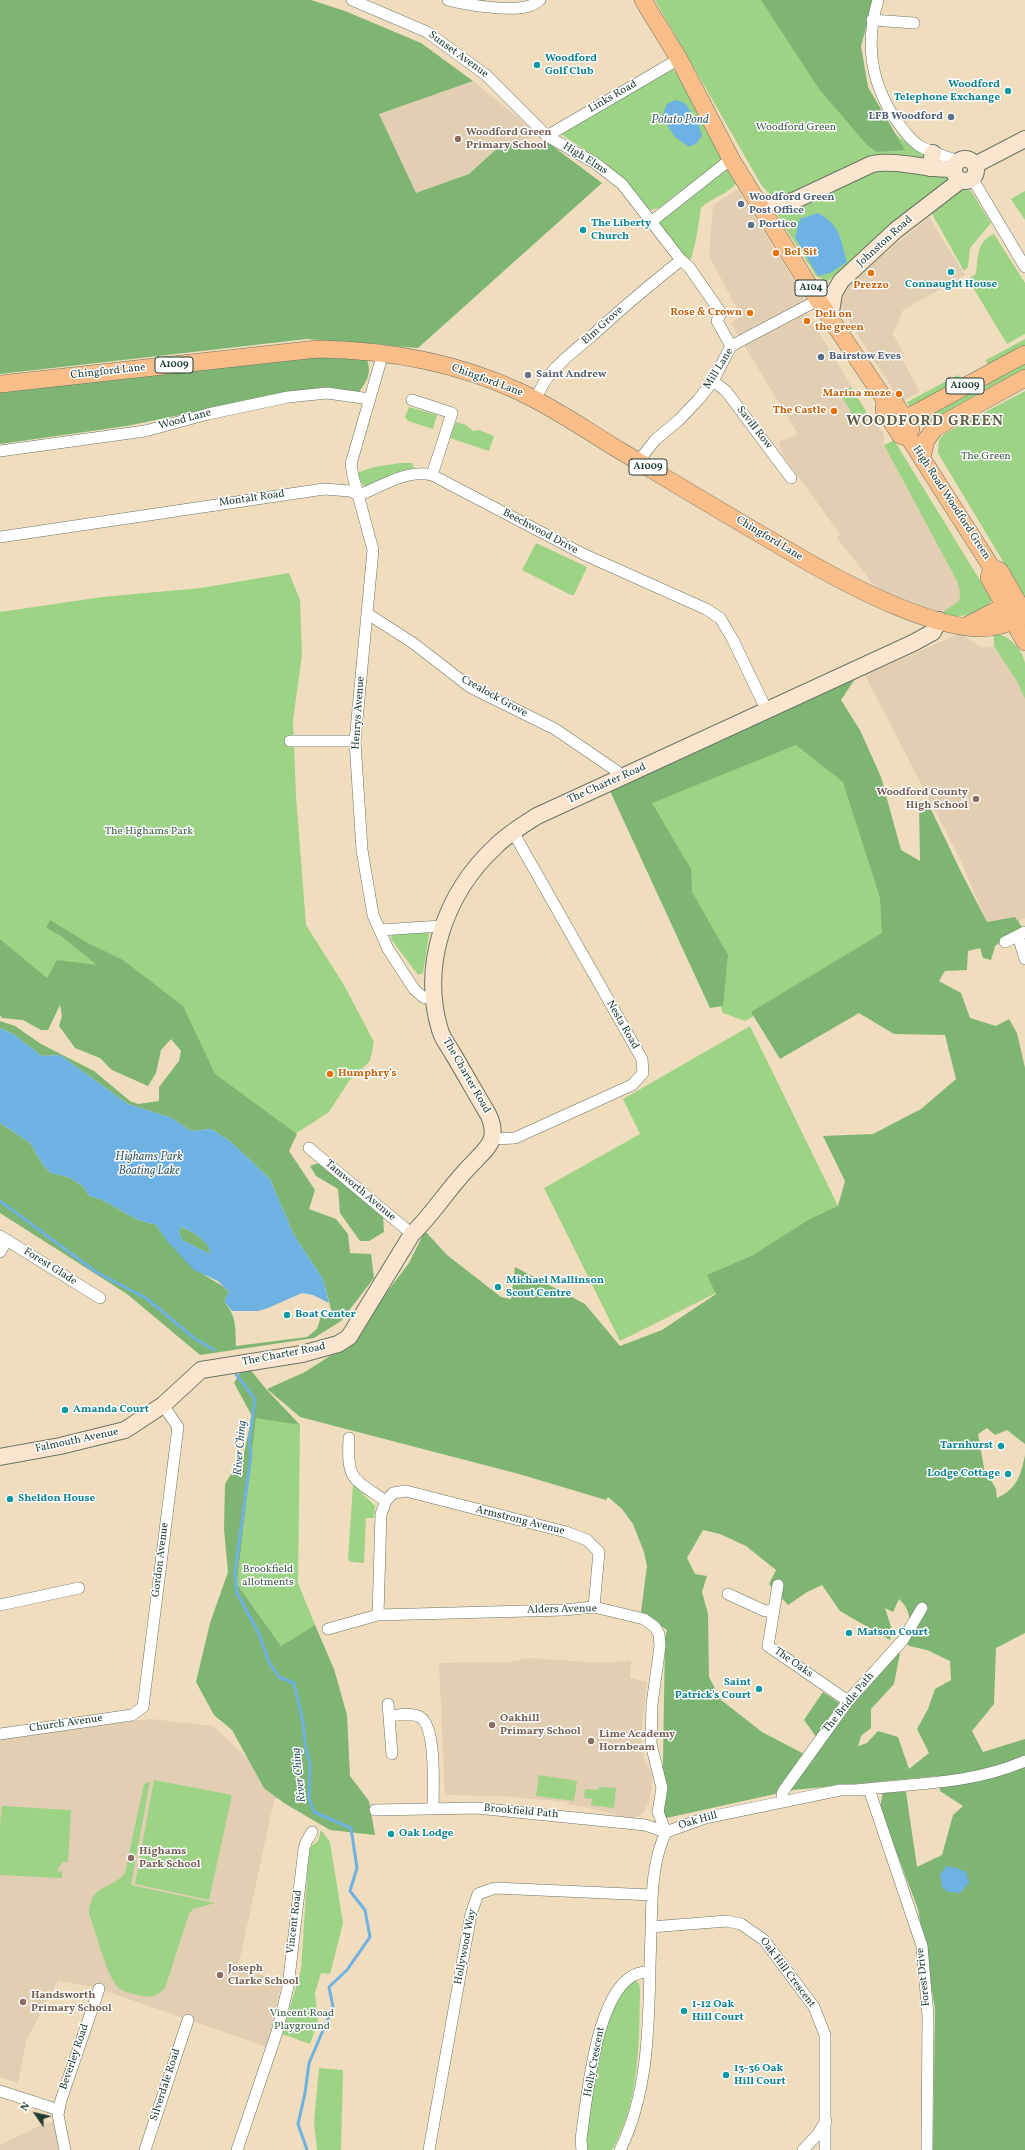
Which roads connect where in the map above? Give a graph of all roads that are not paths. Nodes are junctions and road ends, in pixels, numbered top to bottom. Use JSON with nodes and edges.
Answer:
{"nodes":[{"id":1,"x":352,"y":0,"type":"edge"},
{"id":2,"x":448,"y":0,"type":"edge"},
{"id":3,"x":540,"y":0,"type":"edge"},
{"id":4,"x":643,"y":0,"type":"edge"},
{"id":5,"x":878,"y":0,"type":"edge"},
{"id":6,"x":464,"y":2,"type":"edge"},
{"id":7,"x":872,"y":20,"type":"junction"},
{"id":8,"x":914,"y":23,"type":"dead end"},
{"id":9,"x":680,"y":59,"type":"junction"},
{"id":10,"x":546,"y":136,"type":"junction"},
{"id":11,"x":1025,"y":139,"type":"edge"},
{"id":12,"x":933,"y":152,"type":"junction"},
{"id":13,"x":731,"y":159,"type":"junction"},
{"id":14,"x":930,"y":168,"type":"junction"},
{"id":15,"x":964,"y":171,"type":"junction"},
{"id":16,"x":761,"y":206,"type":"junction"},
{"id":17,"x":651,"y":222,"type":"junction"},
{"id":18,"x":681,"y":260,"type":"junction"},
{"id":19,"x":1025,"y":267,"type":"edge"},
{"id":20,"x":818,"y":300,"type":"junction"},
{"id":21,"x":830,"y":318,"type":"junction"},
{"id":22,"x":731,"y":346,"type":"junction"},
{"id":23,"x":383,"y":354,"type":"junction"},
{"id":24,"x":1025,"y":354,"type":"edge"},
{"id":25,"x":1025,"y":378,"type":"edge"},
{"id":26,"x":713,"y":381,"type":"junction"},
{"id":27,"x":0,"y":384,"type":"edge"},
{"id":28,"x":370,"y":399,"type":"junction"},
{"id":29,"x":412,"y":400,"type":"dead end"},
{"id":30,"x":536,"y":400,"type":"junction"},
{"id":31,"x":885,"y":400,"type":"junction"},
{"id":32,"x":906,"y":419,"type":"junction"},
{"id":33,"x":909,"y":438,"type":"junction"},
{"id":34,"x":0,"y":451,"type":"edge"},
{"id":35,"x":922,"y":458,"type":"junction"},
{"id":36,"x":638,"y":462,"type":"junction"},
{"id":37,"x":432,"y":475,"type":"junction"},
{"id":38,"x":791,"y":478,"type":"dead end"},
{"id":39,"x":359,"y":495,"type":"junction"},
{"id":40,"x":0,"y":537,"type":"edge"},
{"id":41,"x":1010,"y":602,"type":"junction"},
{"id":42,"x":368,"y":614,"type":"junction"},
{"id":43,"x":1021,"y":617,"type":"edge"},
{"id":44,"x":939,"y":620,"type":"junction"},
{"id":45,"x":966,"y":626,"type":"junction"},
{"id":46,"x":1025,"y":642,"type":"edge"},
{"id":47,"x":767,"y":711,"type":"junction"},
{"id":48,"x":290,"y":741,"type":"dead end"},
{"id":49,"x":355,"y":741,"type":"junction"},
{"id":50,"x":624,"y":776,"type":"junction"},
{"id":51,"x":513,"y":832,"type":"junction"},
{"id":52,"x":442,"y":926,"type":"junction"},
{"id":53,"x":380,"y":930,"type":"junction"},
{"id":54,"x":1021,"y":934,"type":"edge"},
{"id":55,"x":1005,"y":942,"type":"dead end"},
{"id":56,"x":1025,"y":959,"type":"edge"},
{"id":57,"x":433,"y":999,"type":"junction"},
{"id":58,"x":492,"y":1139,"type":"junction"},
{"id":59,"x":309,"y":1148,"type":"dead end"},
{"id":60,"x":412,"y":1234,"type":"junction"},
{"id":61,"x":4,"y":1238,"type":"edge"},
{"id":62,"x":0,"y":1252,"type":"edge"},
{"id":63,"x":100,"y":1298,"type":"dead end"},
{"id":64,"x":205,"y":1369,"type":"joint"},
{"id":65,"x":163,"y":1405,"type":"junction"},
{"id":66,"x":349,"y":1438,"type":"dead end"},
{"id":67,"x":0,"y":1457,"type":"edge"},
{"id":68,"x":386,"y":1501,"type":"junction"},
{"id":69,"x":778,"y":1585,"type":"dead end"},
{"id":70,"x":79,"y":1588,"type":"dead end"},
{"id":71,"x":728,"y":1594,"type":"dead end"},
{"id":72,"x":0,"y":1605,"type":"edge"},
{"id":73,"x":594,"y":1607,"type":"junction"},
{"id":74,"x":922,"y":1608,"type":"dead end"},
{"id":75,"x":774,"y":1610,"type":"junction"},
{"id":76,"x":378,"y":1615,"type":"junction"},
{"id":77,"x":328,"y":1629,"type":"dead end"},
{"id":78,"x":848,"y":1701,"type":"junction"},
{"id":79,"x":388,"y":1704,"type":"dead end"},
{"id":80,"x":132,"y":1715,"type":"joint"},
{"id":81,"x":389,"y":1716,"type":"junction"},
{"id":82,"x":0,"y":1734,"type":"edge"},
{"id":83,"x":392,"y":1754,"type":"dead end"},
{"id":84,"x":1025,"y":1761,"type":"edge"},
{"id":85,"x":870,"y":1788,"type":"junction"},
{"id":86,"x":783,"y":1802,"type":"junction"},
{"id":87,"x":433,"y":1808,"type":"junction"},
{"id":88,"x":375,"y":1810,"type":"dead end"},
{"id":89,"x":312,"y":1832,"type":"dead end"},
{"id":90,"x":666,"y":1832,"type":"junction"},
{"id":91,"x":652,"y":1895,"type":"junction"},
{"id":92,"x":651,"y":1927,"type":"junction"},
{"id":93,"x":649,"y":1972,"type":"junction"},
{"id":94,"x":99,"y":1989,"type":"dead end"},
{"id":95,"x":188,"y":2020,"type":"dead end"},
{"id":96,"x":0,"y":2091,"type":"edge"},
{"id":97,"x":59,"y":2110,"type":"junction"},
{"id":98,"x":826,"y":2120,"type":"junction"},
{"id":99,"x":65,"y":2150,"type":"edge"},
{"id":100,"x":145,"y":2150,"type":"edge"},
{"id":101,"x":237,"y":2150,"type":"edge"},
{"id":102,"x":429,"y":2150,"type":"edge"},
{"id":103,"x":582,"y":2150,"type":"edge"},
{"id":104,"x":620,"y":2150,"type":"edge"},
{"id":105,"x":803,"y":2150,"type":"edge"},
{"id":106,"x":825,"y":2150,"type":"edge"},
{"id":107,"x":927,"y":2150,"type":"edge"}],
"edges":[{"from":1,"to":10,"type":"street","name":"Sunset Avenue"},
{"from":2,"to":6,"type":"street"},
{"from":3,"to":6,"type":"street"},
{"from":4,"to":9,"type":"main road","name":"High Road Woodford Green","number":"A104"},
{"from":5,"to":7,"type":"street"},
{"from":7,"to":8,"type":"street"},
{"from":7,"to":12,"type":"street"},
{"from":9,"to":10,"type":"street","name":"Links Road"},
{"from":9,"to":13,"type":"main road","name":"High Road Woodford Green","number":"A104"},
{"from":10,"to":17,"type":"street","name":"High Elms"},
{"from":11,"to":15,"type":"street","name":"Johnston Road"},
{"from":12,"to":14,"type":"street"},
{"from":12,"to":15,"type":"street"},
{"from":13,"to":16,"type":"main road","name":"High Road Woodford Green","number":"A104"},
{"from":13,"to":17,"type":"street"},
{"from":14,"to":15,"type":"street"},
{"from":14,"to":16,"type":"street"},
{"from":15,"to":19,"type":"street"},
{"from":15,"to":21,"type":"street","name":"Johnston Road"},
{"from":16,"to":20,"type":"main road","name":"High Road Woodford Green","number":"A104"},
{"from":17,"to":18,"type":"street","name":"High Elms"},
{"from":18,"to":22,"type":"street","name":"High Elms"},
{"from":18,"to":30,"type":"street","name":"Elm Grove"},
{"from":20,"to":21,"type":"main road","name":"High Road Woodford Green","number":"A104"},
{"from":20,"to":22,"type":"street","name":"Mill Lane"},
{"from":21,"to":31,"type":"main road","name":"High Road Woodford Green","number":"A104"},
{"from":22,"to":26,"type":"street","name":"Mill Lane"},
{"from":23,"to":27,"type":"main road","name":"Chingford Lane","number":"A1009"},
{"from":23,"to":28,"type":"street"},
{"from":23,"to":30,"type":"main road","name":"Chingford Lane","number":"A1009"},
{"from":24,"to":32,"type":"main road","number":"A1009"},
{"from":25,"to":35,"type":"main road","number":"A1009"},
{"from":26,"to":36,"type":"street","name":"Mill Lane"},
{"from":26,"to":38,"type":"street","name":"Savill Row"},
{"from":28,"to":34,"type":"street","name":"Wood Lane"},
{"from":28,"to":39,"type":"street"},
{"from":29,"to":37,"type":"street"},
{"from":30,"to":36,"type":"main road","name":"Chingford Lane","number":"A1009"},
{"from":31,"to":32,"type":"main road","name":"High Road Woodford Green","number":"A104"},
{"from":31,"to":33,"type":"main road","name":"High Road Woodford Green","number":"A104"},
{"from":32,"to":33,"type":"main road","name":"High Road Woodford Green","number":"A104"},
{"from":33,"to":35,"type":"main road","name":"High Road Woodford Green","number":"A104"},
{"from":35,"to":41,"type":"main road","name":"High Road Woodford Green","number":"A104"},
{"from":36,"to":44,"type":"main road","name":"Chingford Lane","number":"A1009"},
{"from":37,"to":39,"type":"street","name":"Beechwood Drive"},
{"from":37,"to":47,"type":"street","name":"Beechwood Drive"},
{"from":39,"to":40,"type":"street","name":"Montalt Road"},
{"from":39,"to":42,"type":"street","name":"Henrys Avenue"},
{"from":41,"to":43,"type":"main road","name":"High Road Woodford Green","number":"A104"},
{"from":41,"to":45,"type":"main road"},
{"from":42,"to":49,"type":"street","name":"Henrys Avenue"},
{"from":42,"to":50,"type":"street","name":"Crealock Grove"},
{"from":43,"to":45,"type":"main road","name":"Chingford Lane","number":"A1009"},
{"from":43,"to":46,"type":"main road","name":"High Road Woodford Green","number":"A104"},
{"from":44,"to":45,"type":"main road","name":"Chingford Lane","number":"A1009"},
{"from":44,"to":47,"type":"street","name":"The Charter Road"},
{"from":47,"to":50,"type":"street","name":"The Charter Road"},
{"from":48,"to":49,"type":"street"},
{"from":49,"to":53,"type":"street","name":"Henrys Avenue"},
{"from":50,"to":51,"type":"street","name":"The Charter Road"},
{"from":51,"to":52,"type":"street","name":"The Charter Road"},
{"from":51,"to":58,"type":"street","name":"Nesta Road"},
{"from":52,"to":53,"type":"street"},
{"from":52,"to":57,"type":"street","name":"The Charter Road"},
{"from":53,"to":57,"type":"street","name":"Henrys Avenue"},
{"from":54,"to":55,"type":"street"},
{"from":54,"to":56,"type":"street"},
{"from":57,"to":58,"type":"street","name":"The Charter Road"},
{"from":58,"to":60,"type":"street","name":"The Charter Road"},
{"from":59,"to":60,"type":"street","name":"Tamworth Avenue"},
{"from":60,"to":64,"type":"street","name":"The Charter Road"},
{"from":61,"to":62,"type":"street"},
{"from":61,"to":63,"type":"street","name":"Forest Glade"},
{"from":64,"to":65,"type":"street","name":"Falmouth Avenue"},
{"from":65,"to":67,"type":"street","name":"Falmouth Avenue"},
{"from":65,"to":80,"type":"street","name":"Gordon Avenue"},
{"from":66,"to":68,"type":"street"},
{"from":68,"to":73,"type":"street","name":"Armstrong Avenue"},
{"from":68,"to":76,"type":"street"},
{"from":69,"to":75,"type":"street","name":"The Oaks"},
{"from":70,"to":72,"type":"street"},
{"from":71,"to":75,"type":"street"},
{"from":73,"to":76,"type":"street","name":"Alders Avenue"},
{"from":73,"to":90,"type":"street","name":"Alders Avenue"},
{"from":74,"to":78,"type":"street","name":"The Bridle Path"},
{"from":75,"to":78,"type":"street","name":"The Oaks"},
{"from":76,"to":77,"type":"street","name":"Alders Avenue"},
{"from":78,"to":86,"type":"street","name":"The Bridle Path"},
{"from":79,"to":81,"type":"street"},
{"from":80,"to":82,"type":"street","name":"Church Avenue"},
{"from":81,"to":83,"type":"street"},
{"from":81,"to":87,"type":"street"},
{"from":84,"to":85,"type":"street","name":"Oak Hill"},
{"from":85,"to":86,"type":"street","name":"Oak Hill"},
{"from":85,"to":107,"type":"street","name":"Forest Drive"},
{"from":86,"to":90,"type":"street","name":"Oak Hill"},
{"from":87,"to":88,"type":"street","name":"Brookfield Path"},
{"from":87,"to":90,"type":"street","name":"Brookfield Path"},
{"from":89,"to":101,"type":"street","name":"Vincent Road"},
{"from":90,"to":91,"type":"street","name":"Oak Hill"},
{"from":91,"to":92,"type":"street","name":"Oak Hill"},
{"from":91,"to":102,"type":"street","name":"Hollywood Way"},
{"from":92,"to":93,"type":"street","name":"Oak Hill"},
{"from":92,"to":98,"type":"street","name":"Oak Hill Crescent"},
{"from":93,"to":103,"type":"street","name":"Holly Crescent"},
{"from":93,"to":104,"type":"street","name":"Oak Hill"},
{"from":94,"to":97,"type":"street","name":"Beverley Road"},
{"from":95,"to":100,"type":"street","name":"Silverdale Road"},
{"from":96,"to":97,"type":"street"},
{"from":97,"to":99,"type":"street","name":"Beverley Road"},
{"from":98,"to":105,"type":"street"},
{"from":98,"to":106,"type":"street","name":"Oak Hill Crescent"}]}
